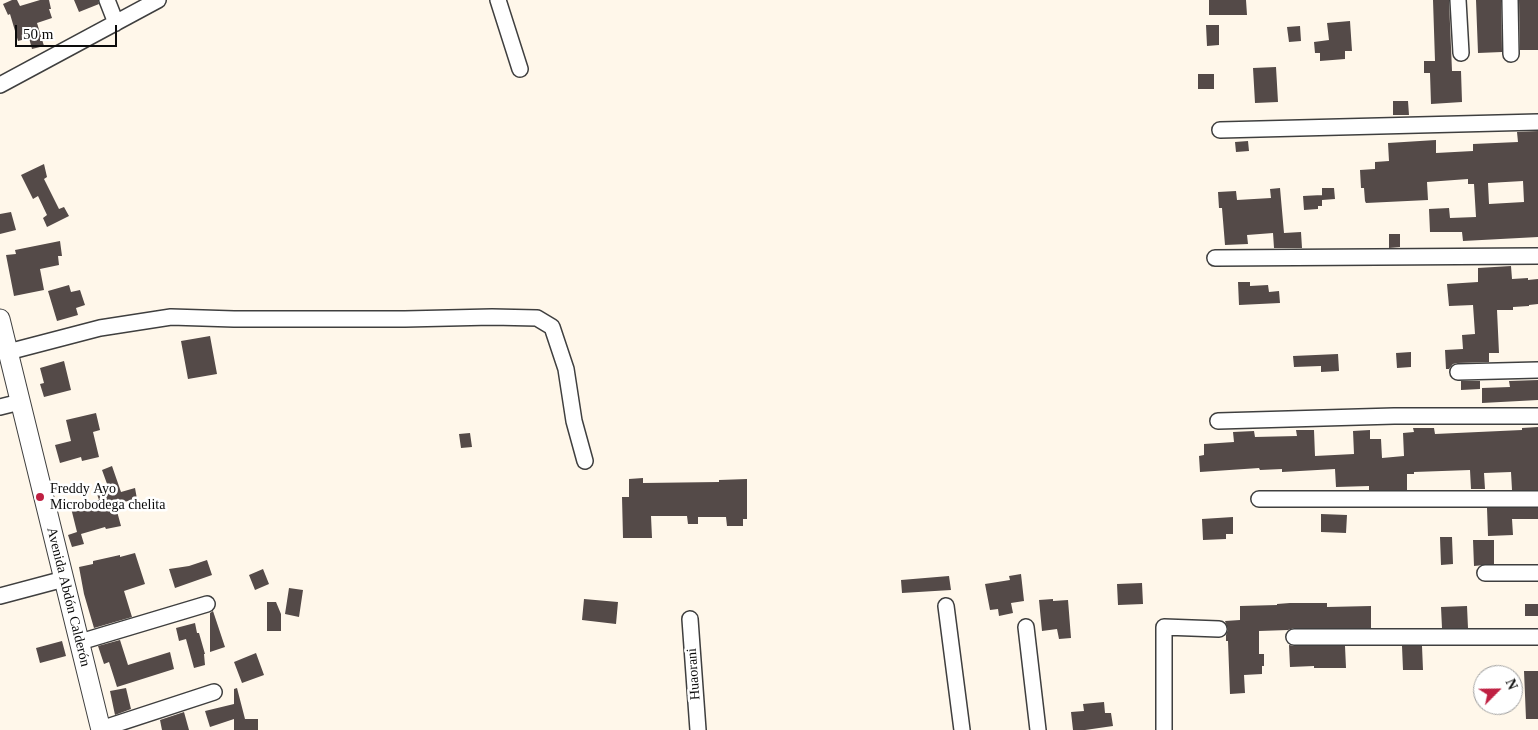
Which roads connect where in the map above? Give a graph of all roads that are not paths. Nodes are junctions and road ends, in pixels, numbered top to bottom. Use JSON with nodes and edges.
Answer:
{"nodes":[{"id":1,"x":106,"y":0,"type":"edge"},
{"id":2,"x":158,"y":0,"type":"edge"},
{"id":3,"x":498,"y":0,"type":"edge"},
{"id":4,"x":1458,"y":0,"type":"edge"},
{"id":5,"x":1510,"y":0,"type":"edge"},
{"id":6,"x":116,"y":23,"type":"junction"},
{"id":7,"x":1461,"y":53,"type":"dead end"},
{"id":8,"x":1512,"y":54,"type":"dead end"},
{"id":9,"x":520,"y":69,"type":"dead end"},
{"id":10,"x":0,"y":85,"type":"edge"},
{"id":11,"x":1538,"y":122,"type":"edge"},
{"id":12,"x":1220,"y":130,"type":"dead end"},
{"id":13,"x":1538,"y":256,"type":"edge"},
{"id":14,"x":1215,"y":258,"type":"dead end"},
{"id":15,"x":0,"y":319,"type":"edge"},
{"id":16,"x":4,"y":345,"type":"edge"},
{"id":17,"x":1538,"y":370,"type":"edge"},
{"id":18,"x":1458,"y":372,"type":"dead end"},
{"id":19,"x":20,"y":402,"type":"junction"},
{"id":20,"x":0,"y":407,"type":"edge"},
{"id":21,"x":1538,"y":416,"type":"edge"},
{"id":22,"x":1218,"y":421,"type":"dead end"},
{"id":23,"x":585,"y":461,"type":"dead end"},
{"id":24,"x":1258,"y":499,"type":"dead end"},
{"id":25,"x":1538,"y":499,"type":"edge"},
{"id":26,"x":1485,"y":573,"type":"dead end"},
{"id":27,"x":1538,"y":573,"type":"edge"},
{"id":28,"x":64,"y":579,"type":"junction"},
{"id":29,"x":0,"y":596,"type":"edge"},
{"id":30,"x":207,"y":604,"type":"dead end"},
{"id":31,"x":946,"y":606,"type":"dead end"},
{"id":32,"x":690,"y":619,"type":"dead end"},
{"id":33,"x":1026,"y":627,"type":"dead end"},
{"id":34,"x":1219,"y":629,"type":"dead end"},
{"id":35,"x":1294,"y":636,"type":"dead end"},
{"id":36,"x":1538,"y":637,"type":"edge"},
{"id":37,"x":80,"y":642,"type":"junction"},
{"id":38,"x":214,"y":692,"type":"dead end"},
{"id":39,"x":101,"y":729,"type":"edge"},
{"id":40,"x":698,"y":730,"type":"edge"},
{"id":41,"x":962,"y":730,"type":"edge"},
{"id":42,"x":1038,"y":730,"type":"edge"},
{"id":43,"x":1164,"y":730,"type":"edge"}],
"edges":[{"from":1,"to":6,"type":"street"},
{"from":2,"to":6,"type":"street"},
{"from":3,"to":9,"type":"street"},
{"from":4,"to":7,"type":"street"},
{"from":5,"to":8,"type":"street"},
{"from":6,"to":10,"type":"street"},
{"from":11,"to":12,"type":"street"},
{"from":13,"to":14,"type":"street"},
{"from":15,"to":16,"type":"street","name":"Avenida Abdón Calderón"},
{"from":16,"to":19,"type":"street","name":"Avenida Abdón Calderón"},
{"from":16,"to":23,"type":"street"},
{"from":17,"to":18,"type":"street"},
{"from":19,"to":20,"type":"street"},
{"from":19,"to":28,"type":"street","name":"Avenida Abdón Calderón"},
{"from":21,"to":22,"type":"street"},
{"from":24,"to":25,"type":"street"},
{"from":26,"to":27,"type":"street"},
{"from":28,"to":29,"type":"street"},
{"from":28,"to":37,"type":"street","name":"Avenida Abdón Calderón"},
{"from":30,"to":37,"type":"street"},
{"from":31,"to":41,"type":"street"},
{"from":32,"to":40,"type":"street","name":"Huaorani"},
{"from":33,"to":42,"type":"street"},
{"from":34,"to":43,"type":"street"},
{"from":35,"to":36,"type":"street"},
{"from":37,"to":39,"type":"street","name":"Avenida Abdón Calderón"},
{"from":38,"to":39,"type":"street"}]}
